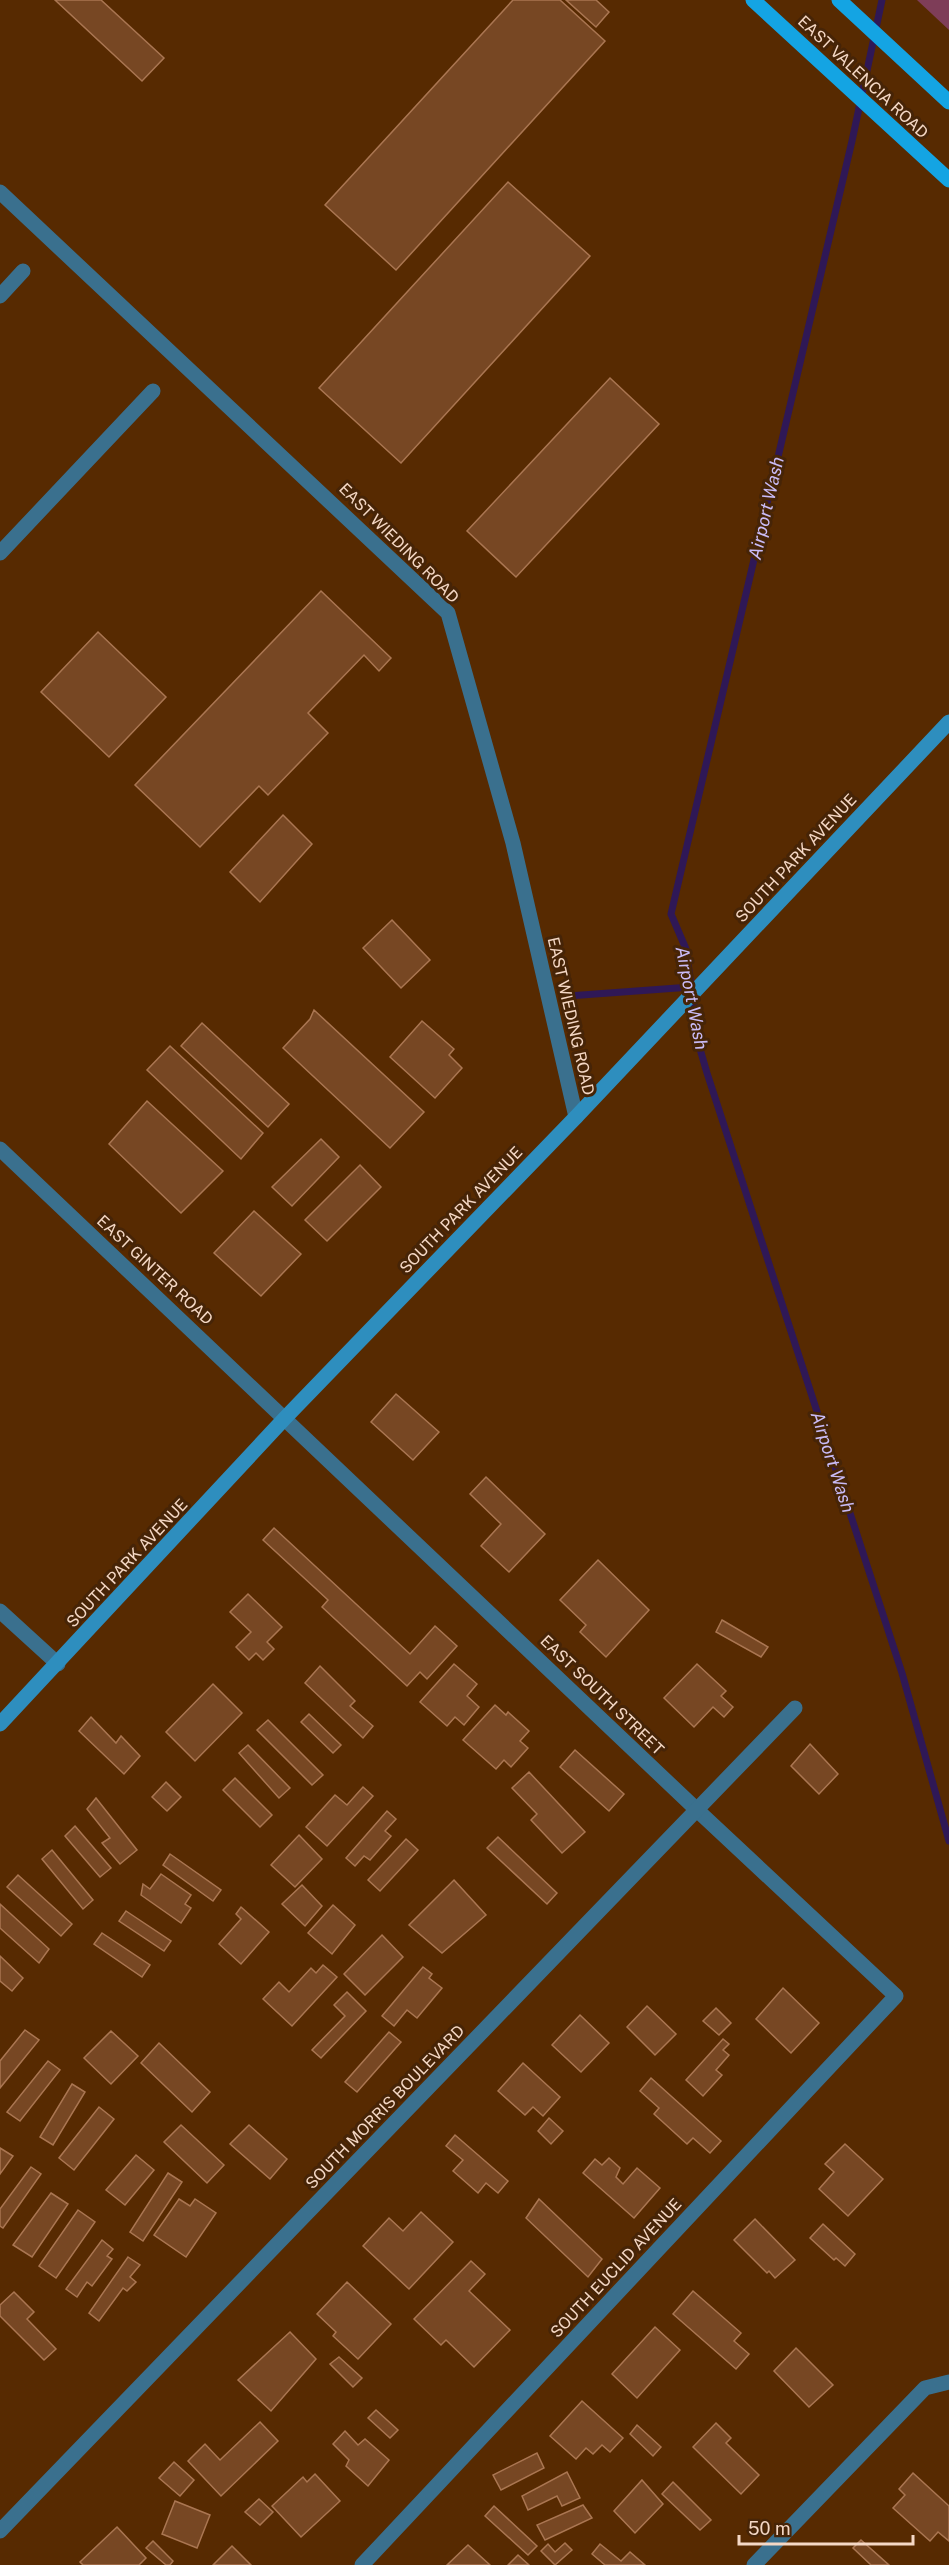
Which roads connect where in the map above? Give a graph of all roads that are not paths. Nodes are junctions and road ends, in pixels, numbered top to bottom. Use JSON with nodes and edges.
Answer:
{"nodes":[{"id":1,"x":753,"y":0,"type":"edge"},
{"id":2,"x":839,"y":0,"type":"edge"},
{"id":3,"x":949,"y":102,"type":"edge"},
{"id":4,"x":949,"y":180,"type":"edge"},
{"id":5,"x":0,"y":192,"type":"edge"},
{"id":6,"x":23,"y":271,"type":"dead end"},
{"id":7,"x":0,"y":296,"type":"edge"},
{"id":8,"x":153,"y":391,"type":"dead end"},
{"id":9,"x":0,"y":553,"type":"edge"},
{"id":10,"x":949,"y":722,"type":"edge"},
{"id":11,"x":576,"y":1117,"type":"junction"},
{"id":12,"x":0,"y":1149,"type":"edge"},
{"id":13,"x":285,"y":1418,"type":"junction"},
{"id":14,"x":0,"y":1611,"type":"edge"},
{"id":15,"x":58,"y":1664,"type":"junction"},
{"id":16,"x":795,"y":1708,"type":"dead end"},
{"id":17,"x":0,"y":1724,"type":"edge"},
{"id":18,"x":697,"y":1810,"type":"junction"},
{"id":19,"x":896,"y":1996,"type":"joint"},
{"id":20,"x":949,"y":2382,"type":"edge"},
{"id":21,"x":0,"y":2531,"type":"edge"},
{"id":22,"x":362,"y":2565,"type":"edge"},
{"id":23,"x":754,"y":2565,"type":"edge"}],
"edges":[{"from":1,"to":4,"type":"main road","name":"EAST VALENCIA ROAD"},
{"from":2,"to":3,"type":"main road"},
{"from":5,"to":11,"type":"street","name":"EAST WIEDING ROAD"},
{"from":6,"to":7,"type":"street"},
{"from":8,"to":9,"type":"street"},
{"from":10,"to":11,"type":"main road","name":"SOUTH PARK AVENUE"},
{"from":11,"to":13,"type":"main road","name":"SOUTH PARK AVENUE"},
{"from":12,"to":13,"type":"street","name":"EAST GINTER ROAD"},
{"from":13,"to":15,"type":"main road","name":"SOUTH PARK AVENUE"},
{"from":13,"to":18,"type":"street","name":"EAST SOUTH STREET"},
{"from":14,"to":15,"type":"street"},
{"from":15,"to":17,"type":"main road","name":"SOUTH PARK AVENUE"},
{"from":16,"to":18,"type":"street","name":"SOUTH MORRIS BOULEVARD"},
{"from":18,"to":19,"type":"street","name":"EAST SOUTH STREET"},
{"from":18,"to":21,"type":"street","name":"SOUTH MORRIS BOULEVARD"},
{"from":19,"to":22,"type":"street","name":"SOUTH EUCLID AVENUE"},
{"from":20,"to":23,"type":"street"}]}
